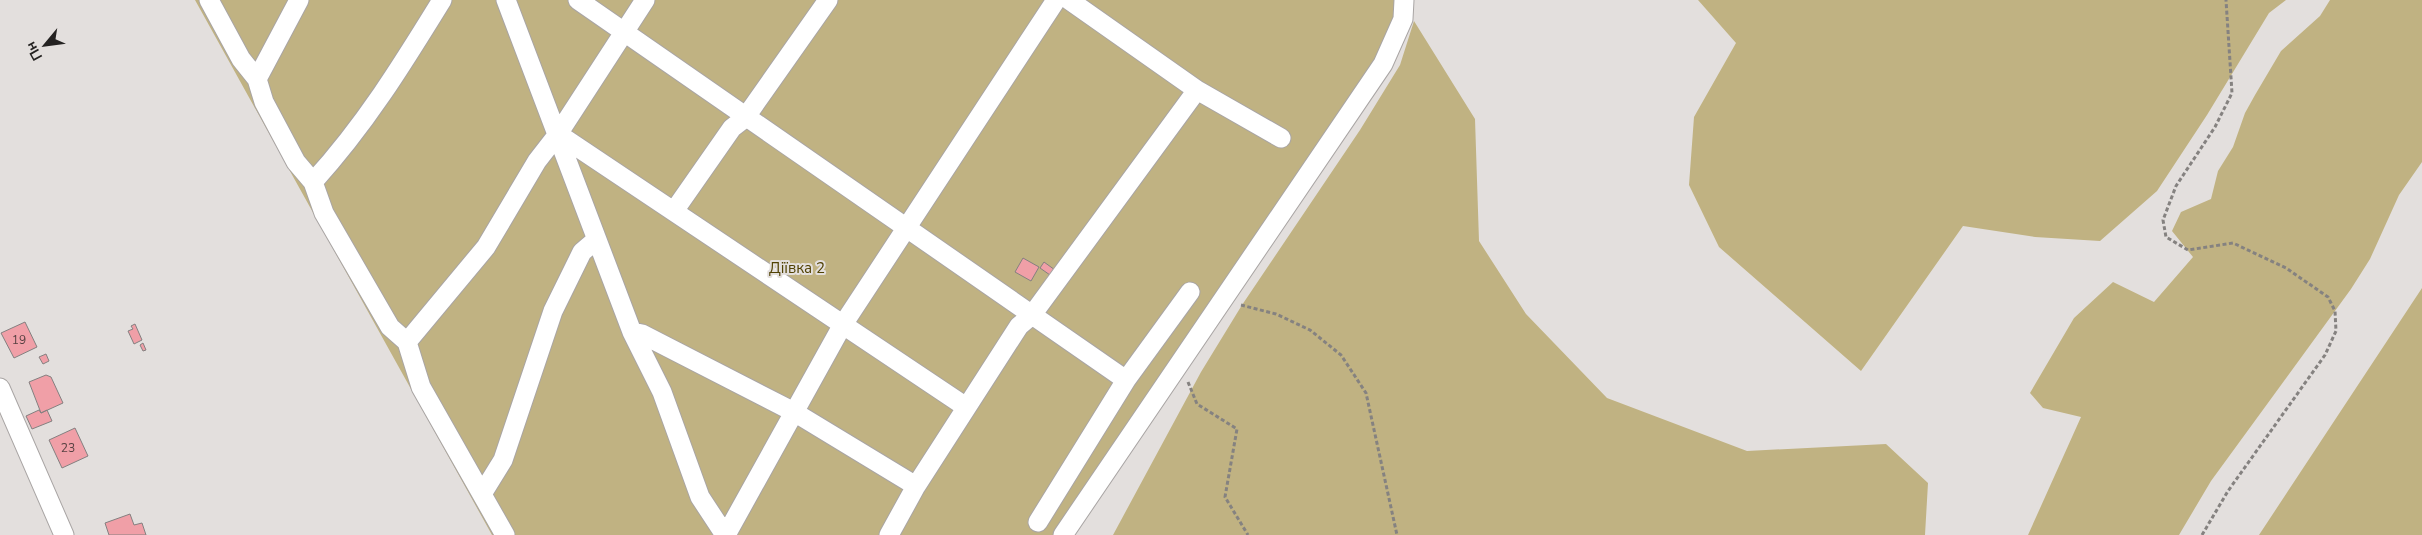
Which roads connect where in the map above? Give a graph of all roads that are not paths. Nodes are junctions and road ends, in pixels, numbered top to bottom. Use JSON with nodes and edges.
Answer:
{"nodes":[{"id":1,"x":209,"y":0,"type":"edge"},
{"id":2,"x":299,"y":0,"type":"edge"},
{"id":3,"x":442,"y":0,"type":"edge"},
{"id":4,"x":506,"y":0,"type":"edge"},
{"id":5,"x":578,"y":0,"type":"edge"},
{"id":6,"x":645,"y":0,"type":"edge"},
{"id":7,"x":828,"y":0,"type":"edge"},
{"id":8,"x":1056,"y":0,"type":"edge"},
{"id":9,"x":1069,"y":0,"type":"edge"},
{"id":10,"x":1404,"y":0,"type":"edge"},
{"id":11,"x":622,"y":32,"type":"junction"},
{"id":12,"x":256,"y":79,"type":"junction"},
{"id":13,"x":1197,"y":90,"type":"junction"},
{"id":14,"x":745,"y":118,"type":"junction"},
{"id":15,"x":558,"y":134,"type":"junction"},
{"id":16,"x":1281,"y":138,"type":"dead end"},
{"id":17,"x":313,"y":182,"type":"junction"},
{"id":18,"x":674,"y":211,"type":"junction"},
{"id":19,"x":907,"y":228,"type":"junction"},
{"id":20,"x":596,"y":240,"type":"junction"},
{"id":21,"x":1190,"y":292,"type":"dead end"},
{"id":22,"x":1032,"y":315,"type":"junction"},
{"id":23,"x":842,"y":326,"type":"junction"},
{"id":24,"x":632,"y":332,"type":"junction"},
{"id":25,"x":407,"y":342,"type":"junction"},
{"id":26,"x":1126,"y":380,"type":"junction"},
{"id":27,"x":0,"y":388,"type":"edge"},
{"id":28,"x":966,"y":407,"type":"junction"},
{"id":29,"x":794,"y":412,"type":"junction"},
{"id":30,"x":916,"y":486,"type":"junction"},
{"id":31,"x":482,"y":494,"type":"junction"},
{"id":32,"x":1038,"y":522,"type":"dead end"},
{"id":33,"x":64,"y":535,"type":"edge"},
{"id":34,"x":505,"y":535,"type":"edge"},
{"id":35,"x":725,"y":535,"type":"edge"},
{"id":36,"x":889,"y":535,"type":"edge"},
{"id":37,"x":1063,"y":535,"type":"edge"}],
"edges":[{"from":1,"to":12,"type":"street"},
{"from":2,"to":12,"type":"street"},
{"from":3,"to":17,"type":"street"},
{"from":4,"to":15,"type":"street"},
{"from":5,"to":11,"type":"street"},
{"from":6,"to":11,"type":"street"},
{"from":7,"to":14,"type":"street"},
{"from":8,"to":19,"type":"street"},
{"from":9,"to":13,"type":"street"},
{"from":10,"to":37,"type":"street"},
{"from":11,"to":14,"type":"street"},
{"from":11,"to":15,"type":"street"},
{"from":12,"to":17,"type":"street"},
{"from":13,"to":16,"type":"street"},
{"from":13,"to":22,"type":"street"},
{"from":14,"to":18,"type":"street"},
{"from":14,"to":19,"type":"street"},
{"from":15,"to":18,"type":"street"},
{"from":15,"to":20,"type":"street"},
{"from":15,"to":25,"type":"street"},
{"from":17,"to":25,"type":"street"},
{"from":18,"to":23,"type":"street"},
{"from":19,"to":22,"type":"street"},
{"from":19,"to":23,"type":"street"},
{"from":20,"to":24,"type":"street"},
{"from":20,"to":31,"type":"street"},
{"from":21,"to":26,"type":"street"},
{"from":22,"to":26,"type":"street"},
{"from":22,"to":28,"type":"street"},
{"from":23,"to":28,"type":"street"},
{"from":23,"to":29,"type":"street"},
{"from":24,"to":29,"type":"street"},
{"from":24,"to":35,"type":"street"},
{"from":25,"to":31,"type":"street"},
{"from":26,"to":32,"type":"street"},
{"from":27,"to":33,"type":"street"},
{"from":28,"to":30,"type":"street"},
{"from":29,"to":30,"type":"street"},
{"from":29,"to":35,"type":"street"},
{"from":30,"to":36,"type":"street"},
{"from":31,"to":34,"type":"street"}]}
